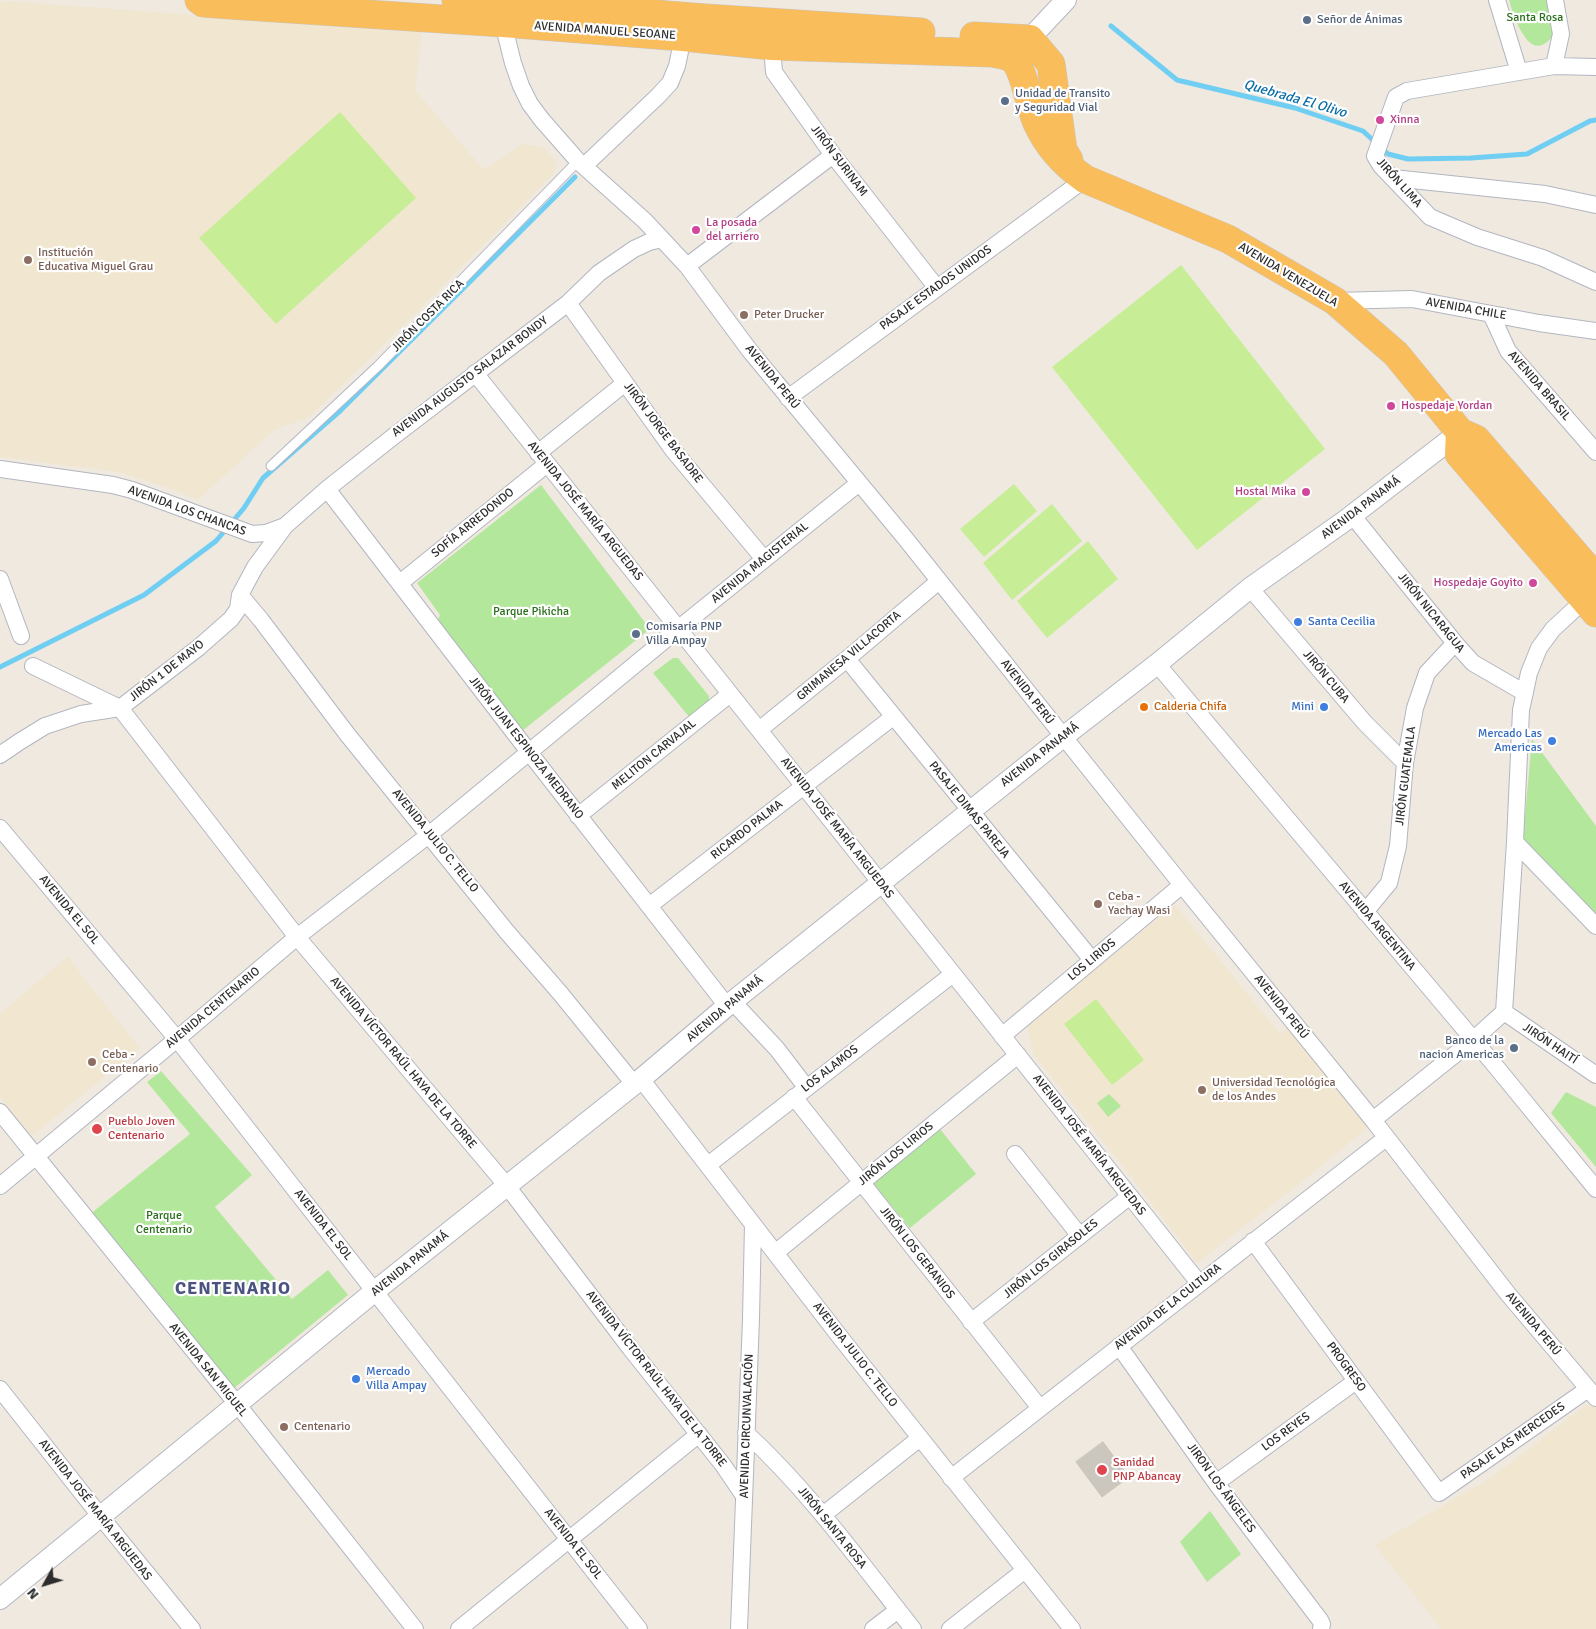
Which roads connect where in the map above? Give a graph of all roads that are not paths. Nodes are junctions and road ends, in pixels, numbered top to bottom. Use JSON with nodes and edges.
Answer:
{"nodes":[{"id":1,"x":199,"y":0,"type":"edge"},
{"id":2,"x":456,"y":0,"type":"edge"},
{"id":3,"x":1066,"y":0,"type":"edge"},
{"id":4,"x":1497,"y":0,"type":"edge"},
{"id":5,"x":1555,"y":0,"type":"edge"},
{"id":6,"x":504,"y":8,"type":"edge"},
{"id":7,"x":684,"y":18,"type":"edge"},
{"id":8,"x":773,"y":34,"type":"junction"},
{"id":9,"x":1021,"y":49,"type":"junction"},
{"id":10,"x":1554,"y":66,"type":"junction"},
{"id":11,"x":1596,"y":66,"type":"edge"},
{"id":12,"x":1519,"y":72,"type":"junction"},
{"id":13,"x":833,"y":155,"type":"junction"},
{"id":14,"x":581,"y":163,"type":"junction"},
{"id":15,"x":1080,"y":176,"type":"junction"},
{"id":16,"x":1393,"y":178,"type":"junction"},
{"id":17,"x":1596,"y":205,"type":"edge"},
{"id":18,"x":662,"y":239,"type":"junction"},
{"id":19,"x":687,"y":266,"type":"junction"},
{"id":20,"x":1596,"y":282,"type":"edge"},
{"id":21,"x":937,"y":288,"type":"junction"},
{"id":22,"x":1335,"y":301,"type":"junction"},
{"id":23,"x":568,"y":303,"type":"junction"},
{"id":24,"x":1491,"y":314,"type":"junction"},
{"id":25,"x":1596,"y":331,"type":"edge"},
{"id":26,"x":475,"y":373,"type":"junction"},
{"id":27,"x":625,"y":384,"type":"junction"},
{"id":28,"x":788,"y":398,"type":"junction"},
{"id":29,"x":1460,"y":432,"type":"junction"},
{"id":30,"x":1596,"y":452,"type":"edge"},
{"id":31,"x":543,"y":458,"type":"junction"},
{"id":32,"x":271,"y":466,"type":"dead end"},
{"id":33,"x":0,"y":469,"type":"edge"},
{"id":34,"x":859,"y":482,"type":"junction"},
{"id":35,"x":327,"y":489,"type":"junction"},
{"id":36,"x":1352,"y":515,"type":"junction"},
{"id":37,"x":285,"y":526,"type":"junction"},
{"id":38,"x":764,"y":559,"type":"junction"},
{"id":39,"x":0,"y":579,"type":"edge"},
{"id":40,"x":939,"y":581,"type":"junction"},
{"id":41,"x":400,"y":583,"type":"junction"},
{"id":42,"x":1250,"y":588,"type":"junction"},
{"id":43,"x":240,"y":595,"type":"junction"},
{"id":44,"x":1593,"y":595,"type":"edge"},
{"id":45,"x":678,"y":628,"type":"junction"},
{"id":46,"x":21,"y":636,"type":"dead end"},
{"id":47,"x":1455,"y":643,"type":"junction"},
{"id":48,"x":847,"y":659,"type":"junction"},
{"id":49,"x":1157,"y":664,"type":"junction"},
{"id":50,"x":33,"y":666,"type":"dead end"},
{"id":51,"x":1525,"y":693,"type":"junction"},
{"id":52,"x":730,"y":694,"type":"junction"},
{"id":53,"x":120,"y":708,"type":"junction"},
{"id":54,"x":893,"y":717,"type":"junction"},
{"id":55,"x":759,"y":730,"type":"junction"},
{"id":56,"x":1063,"y":737,"type":"junction"},
{"id":57,"x":529,"y":752,"type":"junction"},
{"id":58,"x":0,"y":755,"type":"edge"},
{"id":59,"x":1406,"y":764,"type":"junction"},
{"id":60,"x":803,"y":786,"type":"junction"},
{"id":61,"x":970,"y":811,"type":"junction"},
{"id":62,"x":578,"y":816,"type":"junction"},
{"id":63,"x":0,"y":828,"type":"edge"},
{"id":64,"x":430,"y":834,"type":"junction"},
{"id":65,"x":1515,"y":842,"type":"junction"},
{"id":66,"x":881,"y":883,"type":"junction"},
{"id":67,"x":1182,"y":885,"type":"junction"},
{"id":68,"x":649,"y":906,"type":"junction"},
{"id":69,"x":1365,"y":912,"type":"junction"},
{"id":70,"x":1596,"y":926,"type":"edge"},
{"id":71,"x":297,"y":937,"type":"junction"},
{"id":72,"x":1092,"y":960,"type":"junction"},
{"id":73,"x":953,"y":974,"type":"junction"},
{"id":74,"x":730,"y":1004,"type":"junction"},
{"id":75,"x":1504,"y":1012,"type":"junction"},
{"id":76,"x":1002,"y":1036,"type":"junction"},
{"id":77,"x":177,"y":1039,"type":"junction"},
{"id":78,"x":1473,"y":1040,"type":"junction"},
{"id":79,"x":1018,"y":1055,"type":"junction"},
{"id":80,"x":1596,"y":1075,"type":"edge"},
{"id":81,"x":637,"y":1082,"type":"junction"},
{"id":82,"x":800,"y":1092,"type":"junction"},
{"id":83,"x":0,"y":1112,"type":"edge"},
{"id":84,"x":1373,"y":1120,"type":"junction"},
{"id":85,"x":1386,"y":1138,"type":"junction"},
{"id":86,"x":1015,"y":1154,"type":"dead end"},
{"id":87,"x":37,"y":1157,"type":"junction"},
{"id":88,"x":708,"y":1164,"type":"junction"},
{"id":89,"x":862,"y":1182,"type":"junction"},
{"id":90,"x":0,"y":1186,"type":"edge"},
{"id":91,"x":507,"y":1186,"type":"junction"},
{"id":92,"x":1596,"y":1189,"type":"edge"},
{"id":93,"x":1130,"y":1196,"type":"junction"},
{"id":94,"x":753,"y":1224,"type":"junction"},
{"id":95,"x":1080,"y":1236,"type":"junction"},
{"id":96,"x":1253,"y":1241,"type":"junction"},
{"id":97,"x":775,"y":1253,"type":"junction"},
{"id":98,"x":1199,"y":1283,"type":"junction"},
{"id":99,"x":375,"y":1291,"type":"junction"},
{"id":100,"x":972,"y":1322,"type":"junction"},
{"id":101,"x":1119,"y":1346,"type":"junction"},
{"id":102,"x":1356,"y":1381,"type":"junction"},
{"id":103,"x":0,"y":1389,"type":"edge"},
{"id":104,"x":1592,"y":1393,"type":"edge"},
{"id":105,"x":236,"y":1404,"type":"junction"},
{"id":106,"x":1040,"y":1408,"type":"junction"},
{"id":107,"x":746,"y":1433,"type":"junction"},
{"id":108,"x":699,"y":1434,"type":"junction"},
{"id":109,"x":920,"y":1438,"type":"junction"},
{"id":110,"x":951,"y":1478,"type":"junction"},
{"id":111,"x":1216,"y":1483,"type":"junction"},
{"id":112,"x":1439,"y":1493,"type":"joint"},
{"id":113,"x":744,"y":1496,"type":"junction"},
{"id":114,"x":823,"y":1515,"type":"junction"},
{"id":115,"x":101,"y":1517,"type":"junction"},
{"id":116,"x":568,"y":1540,"type":"junction"},
{"id":117,"x":1025,"y":1570,"type":"junction"},
{"id":118,"x":0,"y":1599,"type":"edge"},
{"id":119,"x":898,"y":1610,"type":"junction"},
{"id":120,"x":192,"y":1629,"type":"edge"},
{"id":121,"x":415,"y":1629,"type":"edge"},
{"id":122,"x":460,"y":1629,"type":"edge"},
{"id":123,"x":639,"y":1629,"type":"edge"},
{"id":124,"x":739,"y":1629,"type":"edge"},
{"id":125,"x":873,"y":1629,"type":"edge"},
{"id":126,"x":913,"y":1629,"type":"edge"},
{"id":127,"x":950,"y":1629,"type":"edge"},
{"id":128,"x":1072,"y":1629,"type":"edge"},
{"id":129,"x":1321,"y":1629,"type":"edge"}],
"edges":[{"from":1,"to":6,"type":"highway","name":"AVENIDA MANUEL SEOANE"},
{"from":2,"to":6,"type":"highway","name":"AVENIDA MANUEL SEOANE"},
{"from":3,"to":9,"type":"street"},
{"from":4,"to":12,"type":"street"},
{"from":5,"to":10,"type":"street"},
{"from":6,"to":7,"type":"highway","name":"AVENIDA MANUEL SEOANE"},
{"from":6,"to":14,"type":"street","name":"AVENIDA PERÚ"},
{"from":7,"to":8,"type":"highway","name":"AVENIDA MANUEL SEOANE"},
{"from":7,"to":14,"type":"street","name":"JIRÓN COSTA RICA"},
{"from":8,"to":9,"type":"highway","name":"AVENIDA MANUEL SEOANE"},
{"from":8,"to":13,"type":"street","name":"JIRÓN SURINAM"},
{"from":9,"to":15,"type":"highway","name":"AVENIDA VENEZUELA"},
{"from":10,"to":11,"type":"street","name":"JIRÓN LIMA"},
{"from":10,"to":12,"type":"street","name":"JIRÓN LIMA"},
{"from":12,"to":16,"type":"street","name":"JIRÓN LIMA"},
{"from":13,"to":19,"type":"street"},
{"from":13,"to":21,"type":"street","name":"JIRÓN SURINAM"},
{"from":14,"to":18,"type":"street","name":"AVENIDA PERÚ"},
{"from":14,"to":32,"type":"lane","name":"JIRÓN COSTA RICA"},
{"from":15,"to":21,"type":"street","name":"PASAJE ESTADOS UNIDOS"},
{"from":15,"to":22,"type":"highway","name":"AVENIDA VENEZUELA"},
{"from":16,"to":17,"type":"street"},
{"from":16,"to":20,"type":"street","name":"JIRÓN LIMA"},
{"from":18,"to":19,"type":"street","name":"AVENIDA PERÚ"},
{"from":18,"to":23,"type":"street","name":"AVENIDA AUGUSTO SALAZAR BONDY"},
{"from":19,"to":28,"type":"street","name":"AVENIDA PERÚ"},
{"from":21,"to":28,"type":"street","name":"PASAJE ESTADOS UNIDOS"},
{"from":22,"to":24,"type":"street","name":"AVENIDA CHILE"},
{"from":22,"to":29,"type":"highway","name":"AVENIDA VENEZUELA"},
{"from":23,"to":26,"type":"street","name":"AVENIDA AUGUSTO SALAZAR BONDY"},
{"from":23,"to":27,"type":"street","name":"JIRÓN JORGE BASADRE"},
{"from":24,"to":25,"type":"street","name":"AVENIDA CHILE"},
{"from":24,"to":30,"type":"street","name":"AVENIDA BRASIL"},
{"from":26,"to":31,"type":"street","name":"AVENIDA JOSÉ MARÍA ARGUEDAS"},
{"from":26,"to":35,"type":"street","name":"AVENIDA AUGUSTO SALAZAR BONDY"},
{"from":27,"to":31,"type":"street","name":"SOFÍA ARREDONDO"},
{"from":27,"to":38,"type":"street","name":"JIRÓN JORGE BASADRE"},
{"from":28,"to":34,"type":"street","name":"AVENIDA PERÚ"},
{"from":29,"to":36,"type":"street","name":"AVENIDA PANAMÁ"},
{"from":29,"to":44,"type":"highway","name":"AVENIDA VENEZUELA"},
{"from":31,"to":41,"type":"street","name":"SOFÍA ARREDONDO"},
{"from":31,"to":45,"type":"street","name":"AVENIDA JOSÉ MARÍA ARGUEDAS"},
{"from":33,"to":37,"type":"street","name":"AVENIDA LOS CHANCAS"},
{"from":34,"to":38,"type":"street","name":"AVENIDA MAGISTERIAL"},
{"from":34,"to":40,"type":"street","name":"AVENIDA PERÚ"},
{"from":35,"to":37,"type":"street","name":"AVENIDA AUGUSTO SALAZAR BONDY"},
{"from":35,"to":41,"type":"street","name":"JIRÓN JUAN ESPINOZA MEDRANO"},
{"from":36,"to":42,"type":"street","name":"AVENIDA PANAMÁ"},
{"from":36,"to":47,"type":"street","name":"JIRÓN NICARAGUA"},
{"from":37,"to":43,"type":"street","name":"JIRÓN 1 DE MAYO"},
{"from":38,"to":45,"type":"street","name":"AVENIDA MAGISTERIAL"},
{"from":39,"to":46,"type":"street"},
{"from":40,"to":48,"type":"street","name":"GRIMANESA VILLACORTA"},
{"from":40,"to":56,"type":"street","name":"AVENIDA PERÚ"},
{"from":41,"to":57,"type":"street","name":"JIRÓN JUAN ESPINOZA MEDRANO"},
{"from":42,"to":49,"type":"street","name":"AVENIDA PANAMÁ"},
{"from":42,"to":59,"type":"street","name":"JIRÓN CUBA"},
{"from":43,"to":53,"type":"street","name":"JIRÓN 1 DE MAYO"},
{"from":43,"to":64,"type":"street","name":"AVENIDA JULIO C. TELLO"},
{"from":44,"to":51,"type":"street"},
{"from":45,"to":52,"type":"street","name":"AVENIDA JOSÉ MARÍA ARGUEDAS"},
{"from":45,"to":57,"type":"street","name":"AVENIDA MAGISTERIAL"},
{"from":47,"to":51,"type":"street","name":"JIRÓN NICARAGUA"},
{"from":47,"to":59,"type":"street","name":"JIRÓN GUATEMALA"},
{"from":48,"to":54,"type":"street","name":"PASAJE DIMAS PAREJA"},
{"from":48,"to":55,"type":"street","name":"GRIMANESA VILLACORTA"},
{"from":49,"to":56,"type":"street","name":"AVENIDA PANAMÁ"},
{"from":49,"to":69,"type":"street","name":"AVENIDA ARGENTINA"},
{"from":50,"to":53,"type":"street","name":"AVENIDA VÍCTOR RAÚL HAYA DE LA TORRE"},
{"from":51,"to":65,"type":"street"},
{"from":52,"to":55,"type":"street","name":"AVENIDA JOSÉ MARÍA ARGUEDAS"},
{"from":52,"to":62,"type":"street","name":"MELITON CARVAJAL"},
{"from":53,"to":58,"type":"street","name":"JIRÓN 1 DE MAYO"},
{"from":53,"to":71,"type":"street","name":"AVENIDA VÍCTOR RAÚL HAYA DE LA TORRE"},
{"from":54,"to":60,"type":"street","name":"RICARDO PALMA"},
{"from":54,"to":61,"type":"street","name":"PASAJE DIMAS PAREJA"},
{"from":55,"to":60,"type":"street","name":"AVENIDA JOSÉ MARÍA ARGUEDAS"},
{"from":56,"to":61,"type":"street","name":"AVENIDA PANAMÁ"},
{"from":56,"to":67,"type":"street","name":"AVENIDA PERÚ"},
{"from":57,"to":62,"type":"street","name":"JIRÓN JUAN ESPINOZA MEDRANO"},
{"from":57,"to":64,"type":"street","name":"AVENIDA MAGISTERIAL"},
{"from":59,"to":69,"type":"street","name":"JIRÓN GUATEMALA"},
{"from":60,"to":66,"type":"street","name":"AVENIDA JOSÉ MARÍA ARGUEDAS"},
{"from":60,"to":68,"type":"street","name":"RICARDO PALMA"},
{"from":61,"to":66,"type":"street","name":"AVENIDA PANAMÁ"},
{"from":61,"to":72,"type":"street","name":"PASAJE DIMAS PAREJA"},
{"from":62,"to":68,"type":"street","name":"JIRÓN JUAN ESPINOZA MEDRANO"},
{"from":63,"to":77,"type":"street","name":"AVENIDA EL SOL"},
{"from":64,"to":71,"type":"street","name":"AVENIDA CENTENARIO"},
{"from":64,"to":81,"type":"street","name":"AVENIDA JULIO C. TELLO"},
{"from":65,"to":70,"type":"street"},
{"from":65,"to":75,"type":"street"},
{"from":66,"to":73,"type":"street","name":"AVENIDA JOSÉ MARÍA ARGUEDAS"},
{"from":66,"to":74,"type":"street","name":"AVENIDA PANAMÁ"},
{"from":67,"to":72,"type":"street","name":"LOS LIRIOS"},
{"from":67,"to":84,"type":"street","name":"AVENIDA PERÚ"},
{"from":68,"to":74,"type":"street","name":"JIRÓN JUAN ESPINOZA MEDRANO"},
{"from":69,"to":78,"type":"street","name":"AVENIDA ARGENTINA"},
{"from":71,"to":77,"type":"street","name":"AVENIDA CENTENARIO"},
{"from":71,"to":91,"type":"street","name":"AVENIDA VÍCTOR RAÚL HAYA DE LA TORRE"},
{"from":72,"to":76,"type":"street","name":"LOS LIRIOS"},
{"from":73,"to":76,"type":"street","name":"AVENIDA JOSÉ MARÍA ARGUEDAS"},
{"from":73,"to":82,"type":"street","name":"LOS ALAMOS"},
{"from":74,"to":81,"type":"street","name":"AVENIDA PANAMÁ"},
{"from":74,"to":82,"type":"street","name":"JIRÓN LOS GERANIOS"},
{"from":75,"to":78,"type":"street"},
{"from":75,"to":80,"type":"street","name":"JIRÓN HAITÍ"},
{"from":76,"to":79,"type":"street","name":"AVENIDA JOSÉ MARÍA ARGUEDAS"},
{"from":77,"to":87,"type":"street","name":"AVENIDA CENTENARIO"},
{"from":77,"to":99,"type":"street","name":"AVENIDA EL SOL"},
{"from":78,"to":84,"type":"street"},
{"from":78,"to":92,"type":"street","name":"AVENIDA ARGENTINA"},
{"from":79,"to":89,"type":"street","name":"JIRÓN LOS LIRIOS"},
{"from":79,"to":93,"type":"street","name":"AVENIDA JOSÉ MARÍA ARGUEDAS"},
{"from":81,"to":88,"type":"street","name":"AVENIDA JULIO C. TELLO"},
{"from":81,"to":91,"type":"street","name":"AVENIDA PANAMÁ"},
{"from":82,"to":88,"type":"street","name":"LOS ALAMOS"},
{"from":82,"to":89,"type":"street","name":"JIRÓN LOS GERANIOS"},
{"from":83,"to":87,"type":"street","name":"AVENIDA SAN MIGUEL"},
{"from":84,"to":85,"type":"street","name":"AVENIDA PERÚ"},
{"from":85,"to":96,"type":"street","name":"AVENIDA DE LA CULTURA"},
{"from":85,"to":104,"type":"street","name":"AVENIDA PERÚ"},
{"from":86,"to":95,"type":"street"},
{"from":87,"to":90,"type":"street","name":"AVENIDA CENTENARIO"},
{"from":87,"to":105,"type":"street","name":"AVENIDA SAN MIGUEL"},
{"from":88,"to":94,"type":"street","name":"AVENIDA JULIO C. TELLO"},
{"from":89,"to":97,"type":"street","name":"JIRÓN LOS LIRIOS"},
{"from":89,"to":100,"type":"street","name":"JIRÓN LOS GERANIOS"},
{"from":91,"to":99,"type":"street","name":"AVENIDA PANAMÁ"},
{"from":91,"to":108,"type":"street","name":"AVENIDA VÍCTOR RAÚL HAYA DE LA TORRE"},
{"from":93,"to":95,"type":"street","name":"JIRÓN LOS GIRASOLES"},
{"from":93,"to":98,"type":"street","name":"AVENIDA JOSÉ MARÍA ARGUEDAS"},
{"from":94,"to":97,"type":"street","name":"AVENIDA JULIO C. TELLO"},
{"from":94,"to":107,"type":"street","name":"AVENIDA CIRCUNVALACIÓN"},
{"from":95,"to":100,"type":"street","name":"JIRÓN LOS GIRASOLES"},
{"from":96,"to":98,"type":"street","name":"AVENIDA DE LA CULTURA"},
{"from":96,"to":102,"type":"street","name":"PROGRESO"},
{"from":97,"to":109,"type":"street","name":"AVENIDA JULIO C. TELLO"},
{"from":98,"to":101,"type":"street","name":"AVENIDA DE LA CULTURA"},
{"from":99,"to":105,"type":"street","name":"AVENIDA PANAMÁ"},
{"from":99,"to":116,"type":"street","name":"AVENIDA EL SOL"},
{"from":100,"to":106,"type":"street","name":"JIRÓN LOS GERANIOS"},
{"from":101,"to":106,"type":"street","name":"AVENIDA DE LA CULTURA"},
{"from":101,"to":111,"type":"street","name":"JIRON LOS ÁNGELES"},
{"from":102,"to":111,"type":"street","name":"LOS REYES"},
{"from":102,"to":112,"type":"street","name":"PROGRESO"},
{"from":103,"to":115,"type":"street","name":"AVENIDA JOSÉ MARÍA ARGUEDAS"},
{"from":104,"to":112,"type":"street","name":"PASAJE LAS MERCEDES"},
{"from":105,"to":115,"type":"street","name":"AVENIDA PANAMÁ"},
{"from":105,"to":121,"type":"street","name":"AVENIDA SAN MIGUEL"},
{"from":106,"to":110,"type":"street","name":"AVENIDA DE LA CULTURA"},
{"from":107,"to":113,"type":"street","name":"AVENIDA CIRCUNVALACIÓN"},
{"from":107,"to":114,"type":"street","name":"JIRÓN SANTA ROSA"},
{"from":108,"to":113,"type":"street","name":"AVENIDA VÍCTOR RAÚL HAYA DE LA TORRE"},
{"from":108,"to":116,"type":"street"},
{"from":109,"to":110,"type":"street","name":"AVENIDA JULIO C. TELLO"},
{"from":109,"to":114,"type":"street"},
{"from":110,"to":117,"type":"street","name":"AVENIDA JULIO C. TELLO"},
{"from":111,"to":129,"type":"street","name":"JIRON LOS ÁNGELES"},
{"from":113,"to":124,"type":"street","name":"AVENIDA CIRCUNVALACIÓN"},
{"from":114,"to":119,"type":"street","name":"JIRÓN SANTA ROSA"},
{"from":115,"to":118,"type":"street","name":"AVENIDA PANAMÁ"},
{"from":115,"to":120,"type":"street","name":"AVENIDA JOSÉ MARÍA ARGUEDAS"},
{"from":116,"to":122,"type":"street"},
{"from":116,"to":123,"type":"street","name":"AVENIDA EL SOL"},
{"from":117,"to":127,"type":"street"},
{"from":117,"to":128,"type":"street","name":"AVENIDA JULIO C. TELLO"},
{"from":119,"to":125,"type":"street"},
{"from":119,"to":126,"type":"street","name":"JIRÓN SANTA ROSA"}]}
